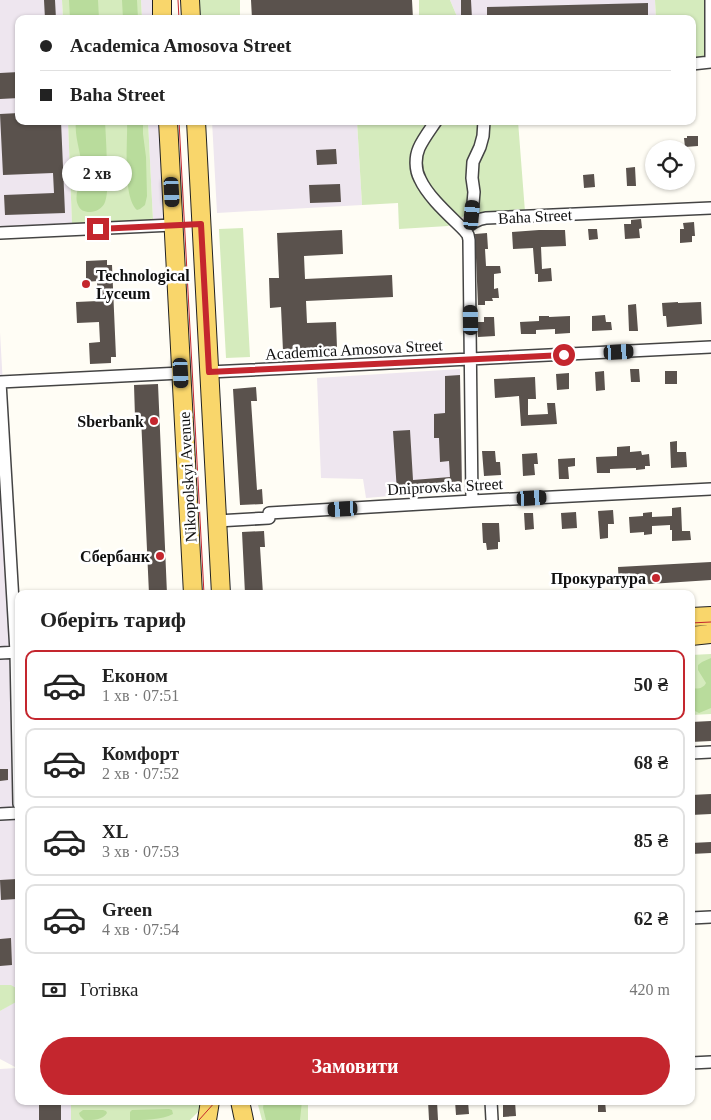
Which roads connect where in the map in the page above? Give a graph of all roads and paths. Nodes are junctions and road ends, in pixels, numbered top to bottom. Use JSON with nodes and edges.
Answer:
{"nodes":[{"id":1,"x":162,"y":0,"type":"edge"},
{"id":2,"x":190,"y":0,"type":"edge"},
{"id":3,"x":711,"y":0,"type":"edge"},
{"id":4,"x":162,"y":15,"type":"edge"},
{"id":5,"x":190,"y":15,"type":"edge"},
{"id":6,"x":711,"y":61,"type":"edge"},
{"id":7,"x":696,"y":63,"type":"edge"},
{"id":8,"x":168,"y":125,"type":"edge"},
{"id":9,"x":196,"y":125,"type":"edge"},
{"id":10,"x":434,"y":125,"type":"edge"},
{"id":11,"x":484,"y":125,"type":"edge"},
{"id":12,"x":711,"y":208,"type":"edge"},
{"id":13,"x":473,"y":222,"type":"junction"},
{"id":14,"x":201,"y":224,"type":"junction"},
{"id":15,"x":173,"y":225,"type":"junction"},
{"id":16,"x":464,"y":230,"type":"junction"},
{"id":17,"x":0,"y":233,"type":"edge"},
{"id":18,"x":711,"y":347,"type":"edge"},
{"id":19,"x":471,"y":360,"type":"junction"},
{"id":20,"x":209,"y":372,"type":"junction"},
{"id":21,"x":181,"y":373,"type":"junction"},
{"id":22,"x":0,"y":382,"type":"edge"},
{"id":23,"x":711,"y":489,"type":"edge"},
{"id":24,"x":472,"y":501,"type":"junction"},
{"id":25,"x":217,"y":521,"type":"junction"},
{"id":26,"x":193,"y":590,"type":"edge"},
{"id":27,"x":220,"y":590,"type":"edge"},
{"id":28,"x":15,"y":607,"type":"edge"},
{"id":29,"x":711,"y":616,"type":"edge"},
{"id":30,"x":695,"y":617,"type":"edge"},
{"id":31,"x":711,"y":634,"type":"edge"},
{"id":32,"x":695,"y":636,"type":"edge"},
{"id":33,"x":15,"y":652,"type":"edge"},
{"id":34,"x":0,"y":653,"type":"edge"},
{"id":35,"x":711,"y":752,"type":"edge"},
{"id":36,"x":695,"y":753,"type":"edge"},
{"id":37,"x":15,"y":813,"type":"edge"},
{"id":38,"x":0,"y":814,"type":"edge"},
{"id":39,"x":711,"y":917,"type":"edge"},
{"id":40,"x":695,"y":918,"type":"edge"},
{"id":41,"x":711,"y":1062,"type":"edge"},
{"id":42,"x":695,"y":1063,"type":"edge"},
{"id":43,"x":209,"y":1105,"type":"edge"},
{"id":44,"x":241,"y":1105,"type":"edge"},
{"id":45,"x":491,"y":1105,"type":"edge"},
{"id":46,"x":207,"y":1120,"type":"edge"},
{"id":47,"x":244,"y":1120,"type":"edge"},
{"id":48,"x":492,"y":1120,"type":"edge"}],
"edges":[{"from":1,"to":4,"type":"main road"},
{"from":2,"to":5,"type":"main road"},
{"from":3,"to":6,"type":"street"},
{"from":6,"to":7,"type":"street"},
{"from":8,"to":15,"type":"main road","name":"Nikopolskyi Avenue"},
{"from":9,"to":14,"type":"main road","name":"Nikopolskyi Avenue"},
{"from":10,"to":16,"type":"street"},
{"from":11,"to":13,"type":"street"},
{"from":12,"to":13,"type":"street","name":"Baha Street"},
{"from":13,"to":16,"type":"street"},
{"from":14,"to":15,"type":"main road"},
{"from":14,"to":20,"type":"main road","name":"Nikopolskyi Avenue"},
{"from":15,"to":17,"type":"street"},
{"from":15,"to":21,"type":"main road","name":"Nikopolskyi Avenue"},
{"from":16,"to":19,"type":"street"},
{"from":18,"to":19,"type":"street","name":"Academica Amosova Street"},
{"from":19,"to":20,"type":"street","name":"Academica Amosova Street"},
{"from":19,"to":24,"type":"street"},
{"from":20,"to":25,"type":"main road","name":"Nikopolskyi Avenue"},
{"from":21,"to":22,"type":"street"},
{"from":21,"to":26,"type":"main road","name":"Nikopolskyi Avenue"},
{"from":22,"to":28,"type":"street"},
{"from":23,"to":24,"type":"street","name":"Dniprovska Street"},
{"from":24,"to":25,"type":"street","name":"Dniprovska Street"},
{"from":25,"to":27,"type":"main road","name":"Nikopolskyi Avenue"},
{"from":29,"to":30,"type":"main road"},
{"from":31,"to":32,"type":"main road"},
{"from":33,"to":34,"type":"street"},
{"from":35,"to":36,"type":"street"},
{"from":37,"to":38,"type":"street"},
{"from":39,"to":40,"type":"street"},
{"from":41,"to":42,"type":"street"},
{"from":43,"to":46,"type":"main road"},
{"from":44,"to":47,"type":"main road"},
{"from":45,"to":48,"type":"street"}]}
